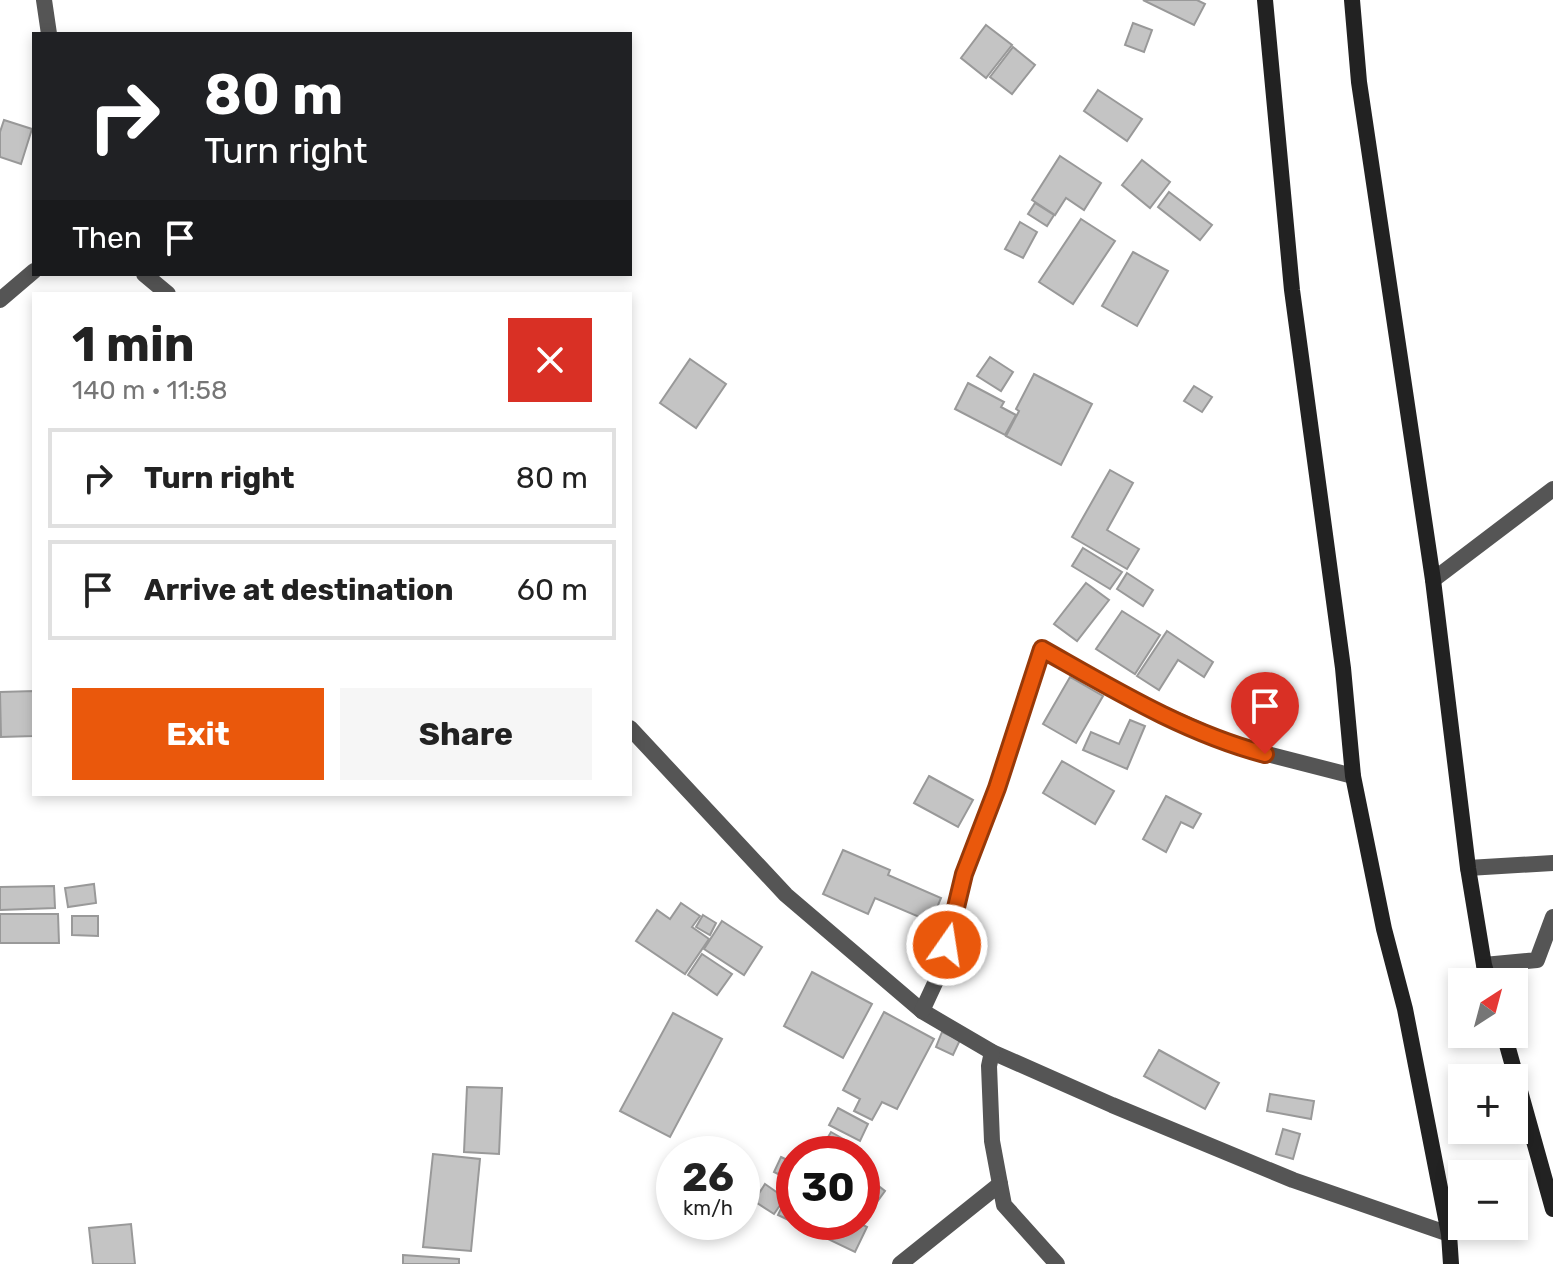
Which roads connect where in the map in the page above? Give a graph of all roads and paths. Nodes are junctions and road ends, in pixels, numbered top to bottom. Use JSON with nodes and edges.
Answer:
{"nodes":[{"id":1,"x":44,"y":0,"type":"edge"},
{"id":2,"x":1265,"y":0,"type":"edge"},
{"id":3,"x":1352,"y":0,"type":"edge"},
{"id":4,"x":49,"y":32,"type":"edge"},
{"id":5,"x":32,"y":273,"type":"edge"},
{"id":6,"x":146,"y":276,"type":"edge"},
{"id":7,"x":166,"y":292,"type":"edge"},
{"id":8,"x":0,"y":300,"type":"edge"},
{"id":9,"x":1553,"y":489,"type":"edge"},
{"id":10,"x":1433,"y":580,"type":"junction"},
{"id":11,"x":632,"y":730,"type":"edge"},
{"id":12,"x":1353,"y":776,"type":"junction"},
{"id":13,"x":1553,"y":863,"type":"edge"},
{"id":14,"x":1468,"y":868,"type":"junction"},
{"id":15,"x":1553,"y":917,"type":"edge"},
{"id":16,"x":1484,"y":965,"type":"junction"},
{"id":17,"x":1485,"y":968,"type":"edge"},
{"id":18,"x":922,"y":1011,"type":"junction"},
{"id":19,"x":1508,"y":1048,"type":"edge"},
{"id":20,"x":992,"y":1052,"type":"junction"},
{"id":21,"x":1000,"y":1184,"type":"junction"},
{"id":22,"x":1553,"y":1209,"type":"edge"},
{"id":23,"x":1448,"y":1229,"type":"edge"},
{"id":24,"x":1448,"y":1234,"type":"edge"},
{"id":25,"x":1449,"y":1240,"type":"edge"},
{"id":26,"x":900,"y":1264,"type":"edge"},
{"id":27,"x":1057,"y":1264,"type":"edge"},
{"id":28,"x":1451,"y":1264,"type":"edge"}],
"edges":[{"from":1,"to":4,"type":"street"},
{"from":2,"to":12,"type":"street"},
{"from":3,"to":10,"type":"street"},
{"from":5,"to":8,"type":"street"},
{"from":6,"to":7,"type":"street"},
{"from":9,"to":10,"type":"street"},
{"from":10,"to":14,"type":"street"},
{"from":11,"to":18,"type":"street"},
{"from":12,"to":18,"type":"street"},
{"from":12,"to":23,"type":"street"},
{"from":13,"to":14,"type":"street"},
{"from":14,"to":16,"type":"street"},
{"from":15,"to":16,"type":"street"},
{"from":16,"to":17,"type":"street"},
{"from":18,"to":20,"type":"street"},
{"from":19,"to":22,"type":"street"},
{"from":20,"to":21,"type":"street"},
{"from":20,"to":24,"type":"street"},
{"from":21,"to":26,"type":"street"},
{"from":21,"to":27,"type":"street"},
{"from":25,"to":28,"type":"street"}]}
